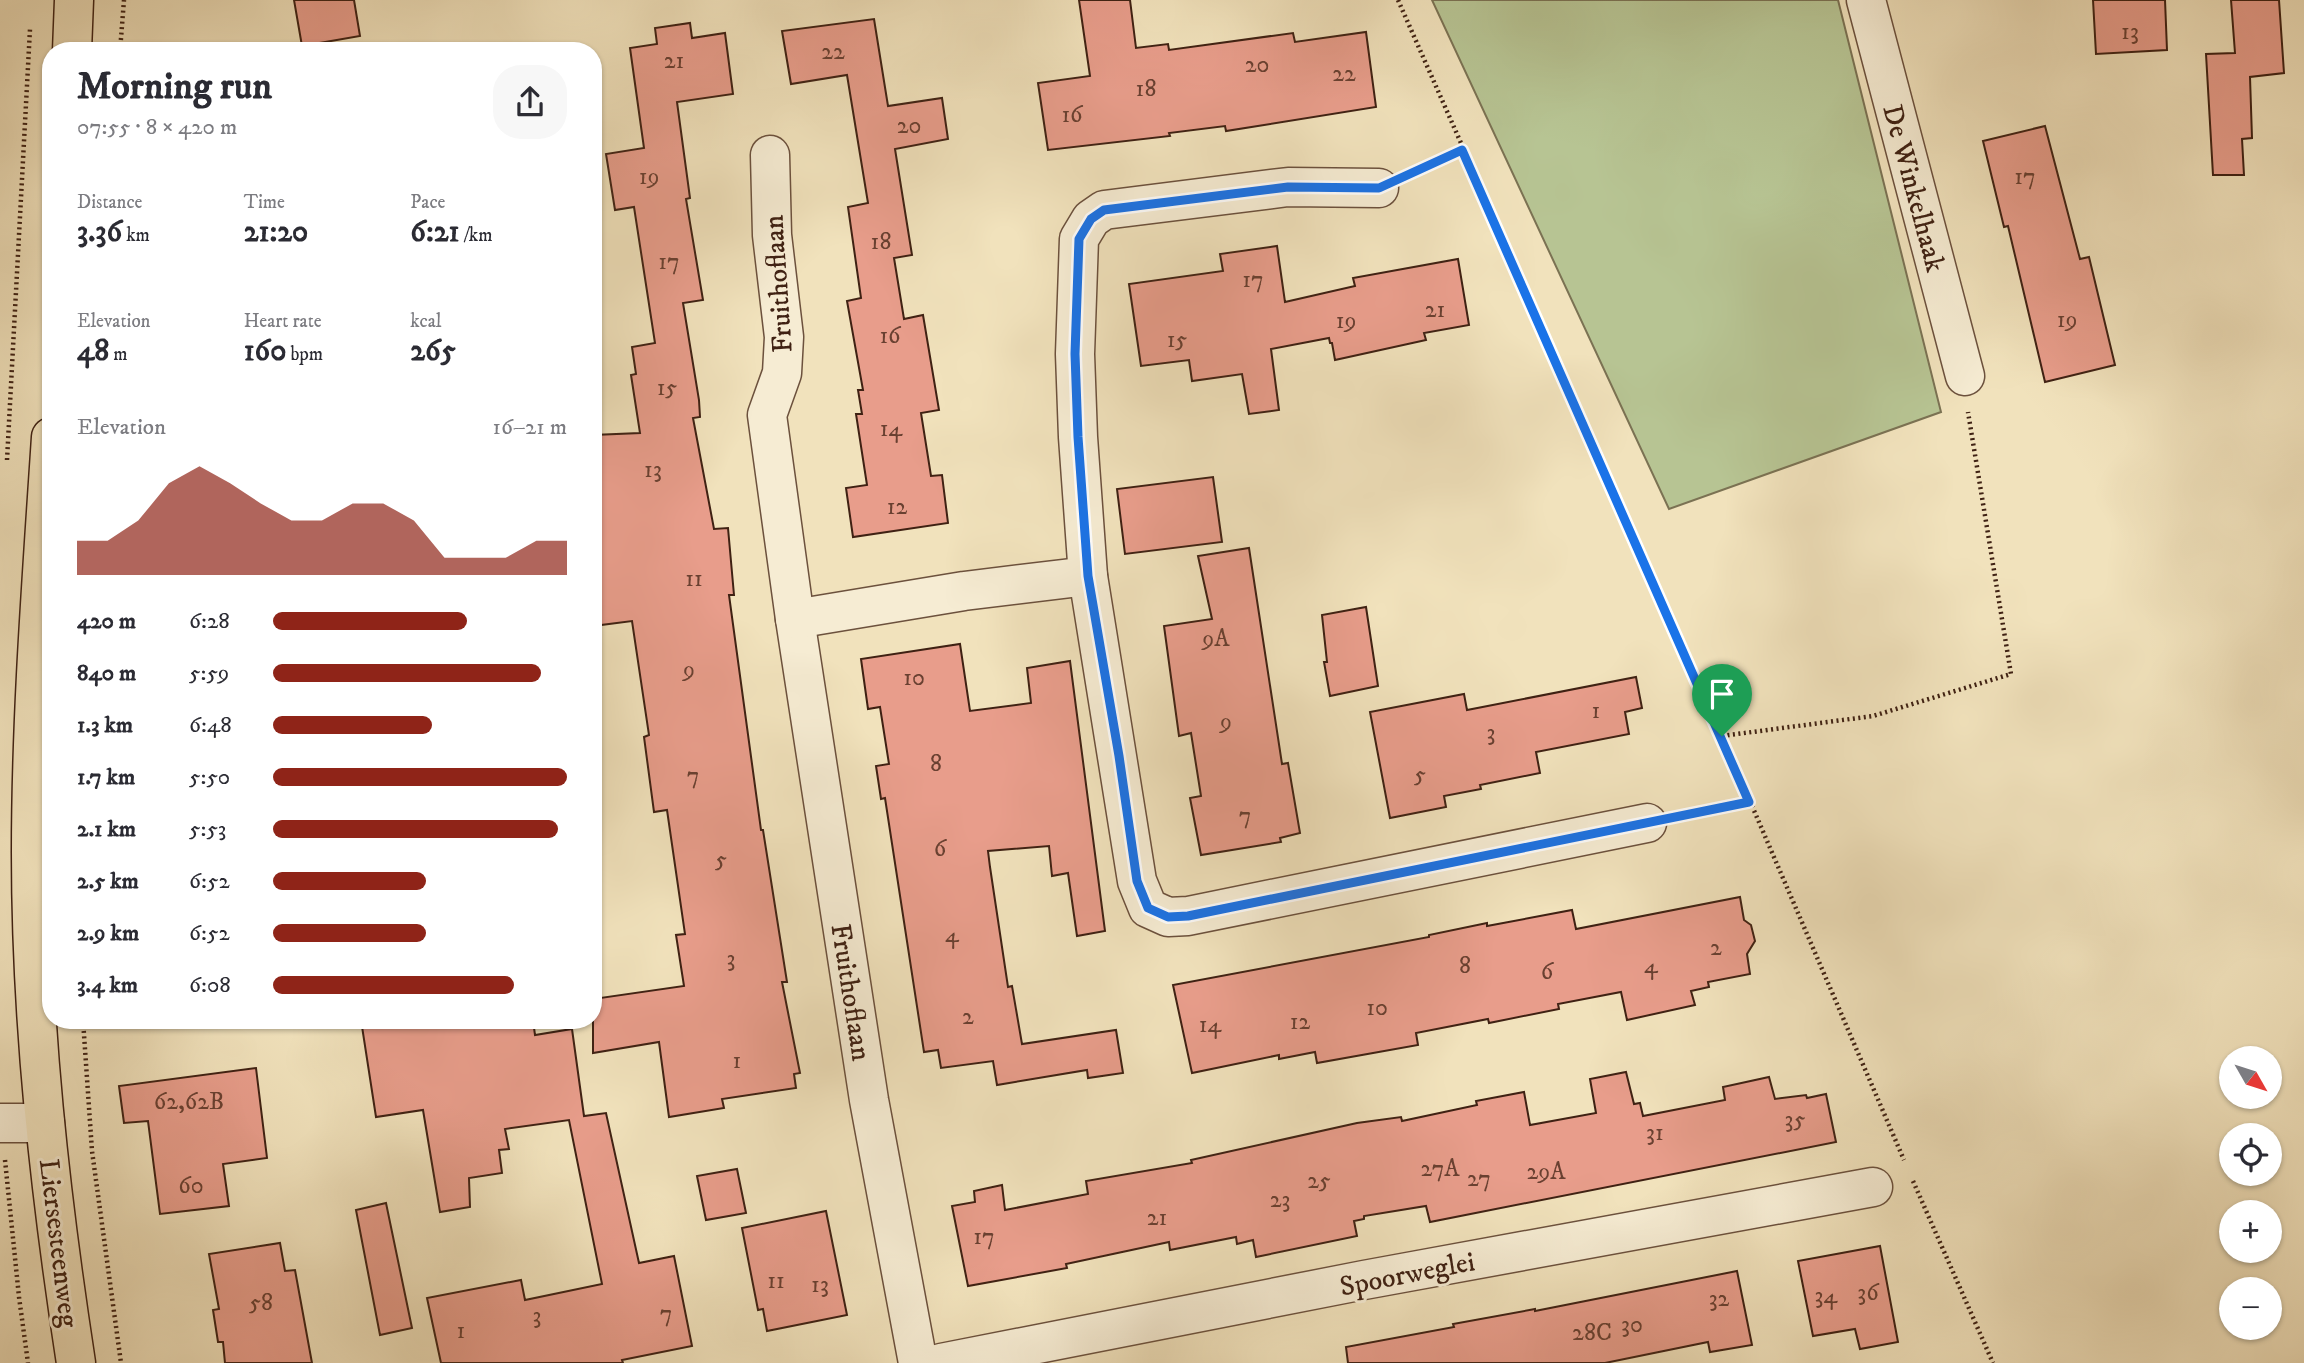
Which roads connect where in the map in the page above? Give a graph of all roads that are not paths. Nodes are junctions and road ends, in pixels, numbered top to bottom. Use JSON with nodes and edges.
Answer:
{"nodes":[{"id":1,"x":74,"y":0,"type":"edge"},
{"id":2,"x":1866,"y":0,"type":"edge"},
{"id":3,"x":72,"y":42,"type":"edge"},
{"id":4,"x":770,"y":155,"type":"dead end"},
{"id":5,"x":1379,"y":188,"type":"road end"},
{"id":6,"x":1965,"y":376,"type":"road end"},
{"id":7,"x":1088,"y":576,"type":"junction"},
{"id":8,"x":795,"y":619,"type":"junction"},
{"id":9,"x":42,"y":694,"type":"edge"},
{"id":10,"x":1647,"y":824,"type":"road end"},
{"id":11,"x":45,"y":1122,"type":"junction"},
{"id":12,"x":1,"y":1123,"type":"edge"},
{"id":13,"x":1873,"y":1187,"type":"dead end"},
{"id":14,"x":76,"y":1363,"type":"edge"},
{"id":15,"x":918,"y":1363,"type":"edge"},
{"id":16,"x":941,"y":1363,"type":"edge"}],
"edges":[{"from":1,"to":3,"type":"main road"},
{"from":2,"to":6,"type":"street","name":"De Winkelhaak"},
{"from":4,"to":8,"type":"street","name":"Fruithoflaan"},
{"from":5,"to":7,"type":"street"},
{"from":7,"to":8,"type":"street"},
{"from":7,"to":10,"type":"street"},
{"from":8,"to":15,"type":"street","name":"Fruithoflaan"},
{"from":9,"to":11,"type":"main road","name":"Liersesteenweg"},
{"from":11,"to":12,"type":"street","name":"Liersesteenweg"},
{"from":11,"to":14,"type":"main road","name":"Liersesteenweg"},
{"from":13,"to":16,"type":"street","name":"Spoorweglei"}]}
